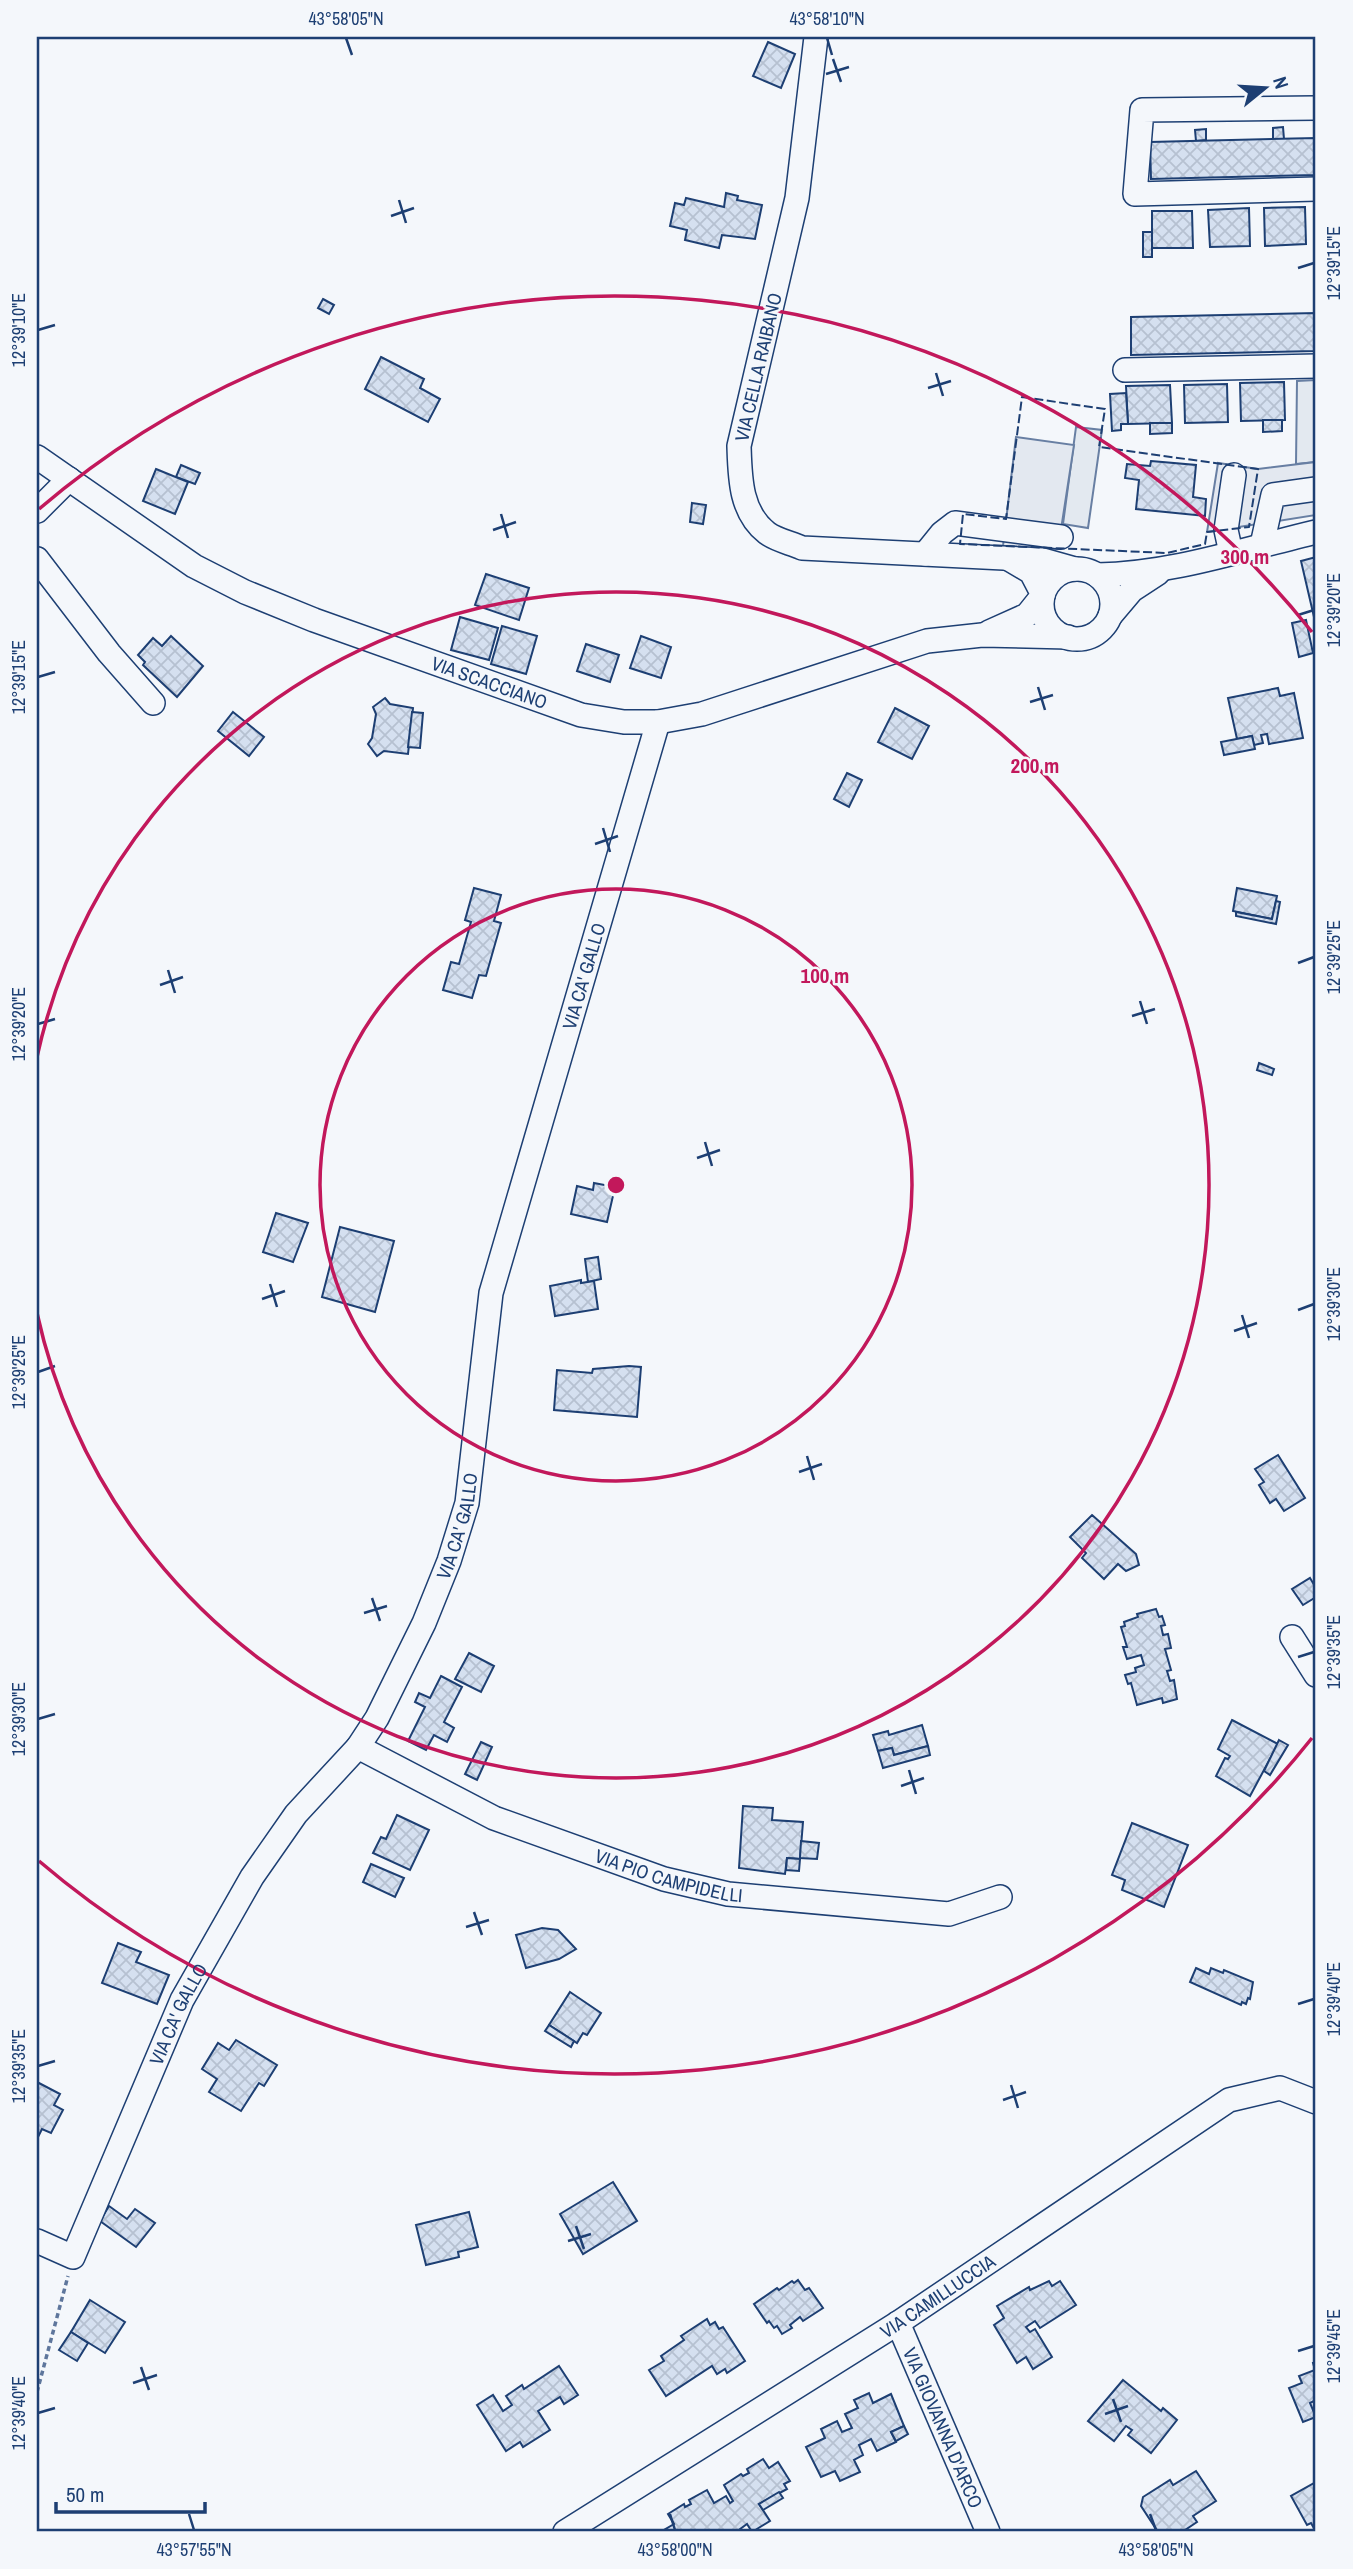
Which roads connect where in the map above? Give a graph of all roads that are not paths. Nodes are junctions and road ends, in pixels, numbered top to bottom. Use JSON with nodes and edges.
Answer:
{"nodes":[{"id":1,"x":816,"y":37,"type":"edge"},
{"id":2,"x":1316,"y":108,"type":"edge"},
{"id":3,"x":1316,"y":190,"type":"edge"},
{"id":4,"x":1316,"y":366,"type":"edge"},
{"id":5,"x":1125,"y":370,"type":"dead end"},
{"id":6,"x":37,"y":457,"type":"edge"},
{"id":7,"x":1234,"y":475,"type":"dead end"},
{"id":8,"x":68,"y":479,"type":"junction"},
{"id":9,"x":1316,"y":489,"type":"edge"},
{"id":10,"x":37,"y":511,"type":"edge"},
{"id":11,"x":1316,"y":532,"type":"edge"},
{"id":12,"x":1060,"y":537,"type":"dead end"},
{"id":13,"x":1262,"y":545,"type":"junction"},
{"id":14,"x":1231,"y":553,"type":"junction"},
{"id":15,"x":925,"y":554,"type":"junction"},
{"id":16,"x":37,"y":559,"type":"edge"},
{"id":17,"x":1009,"y":559,"type":"junction"},
{"id":18,"x":1164,"y":570,"type":"junction"},
{"id":19,"x":1086,"y":572,"type":"junction"},
{"id":20,"x":1043,"y":595,"type":"junction"},
{"id":21,"x":1110,"y":616,"type":"junction"},
{"id":22,"x":982,"y":635,"type":"junction"},
{"id":23,"x":1068,"y":637,"type":"junction"},
{"id":24,"x":153,"y":703,"type":"dead end"},
{"id":25,"x":658,"y":722,"type":"junction"},
{"id":26,"x":1292,"y":1637,"type":"dead end"},
{"id":27,"x":1316,"y":1675,"type":"edge"},
{"id":28,"x":358,"y":1747,"type":"junction"},
{"id":29,"x":1000,"y":1897,"type":"dead end"},
{"id":30,"x":1316,"y":2102,"type":"edge"},
{"id":31,"x":37,"y":2241,"type":"edge"},
{"id":32,"x":898,"y":2323,"type":"junction"},
{"id":33,"x":565,"y":2532,"type":"edge"},
{"id":34,"x":988,"y":2532,"type":"edge"}],
"edges":[{"from":1,"to":15,"type":"street","name":"VIA CELLA RAIBANO"},
{"from":2,"to":3,"type":"street"},
{"from":4,"to":5,"type":"street"},
{"from":6,"to":8,"type":"street","name":"VIA SCACCIANO"},
{"from":7,"to":14,"type":"street"},
{"from":8,"to":10,"type":"street"},
{"from":8,"to":25,"type":"street","name":"VIA SCACCIANO"},
{"from":9,"to":13,"type":"street"},
{"from":11,"to":13,"type":"street","name":"VIA SCACCIANO"},
{"from":12,"to":15,"type":"street"},
{"from":13,"to":14,"type":"street","name":"VIA SCACCIANO"},
{"from":14,"to":18,"type":"street","name":"VIA SCACCIANO"},
{"from":15,"to":17,"type":"street","name":"VIA CELLA RAIBANO"},
{"from":16,"to":24,"type":"street"},
{"from":17,"to":19,"type":"street","name":"VIA CELLA RAIBANO"},
{"from":17,"to":20,"type":"street"},
{"from":18,"to":19,"type":"street","name":"VIA SCACCIANO"},
{"from":18,"to":21,"type":"street","name":"VIA SCACCIANO"},
{"from":19,"to":20,"type":"street","name":"VIA SCACCIANO"},
{"from":19,"to":21,"type":"street"},
{"from":20,"to":22,"type":"street","name":"VIA SCACCIANO"},
{"from":20,"to":23,"type":"street"},
{"from":21,"to":23,"type":"street","name":"VIA SCACCIANO"},
{"from":22,"to":23,"type":"street","name":"VIA SCACCIANO"},
{"from":22,"to":25,"type":"street","name":"VIA SCACCIANO"},
{"from":25,"to":28,"type":"street","name":"VIA CA' GALLO"},
{"from":26,"to":27,"type":"street"},
{"from":28,"to":29,"type":"street","name":"VIA PIO CAMPIDELLI"},
{"from":28,"to":31,"type":"street","name":"VIA CA' GALLO"},
{"from":30,"to":32,"type":"street","name":"VIA CAMILLUCCIA"},
{"from":32,"to":33,"type":"street","name":"VIA CAMILLUCCIA"},
{"from":32,"to":34,"type":"street","name":"VIA GIOVANNA D'ARCO"}]}
